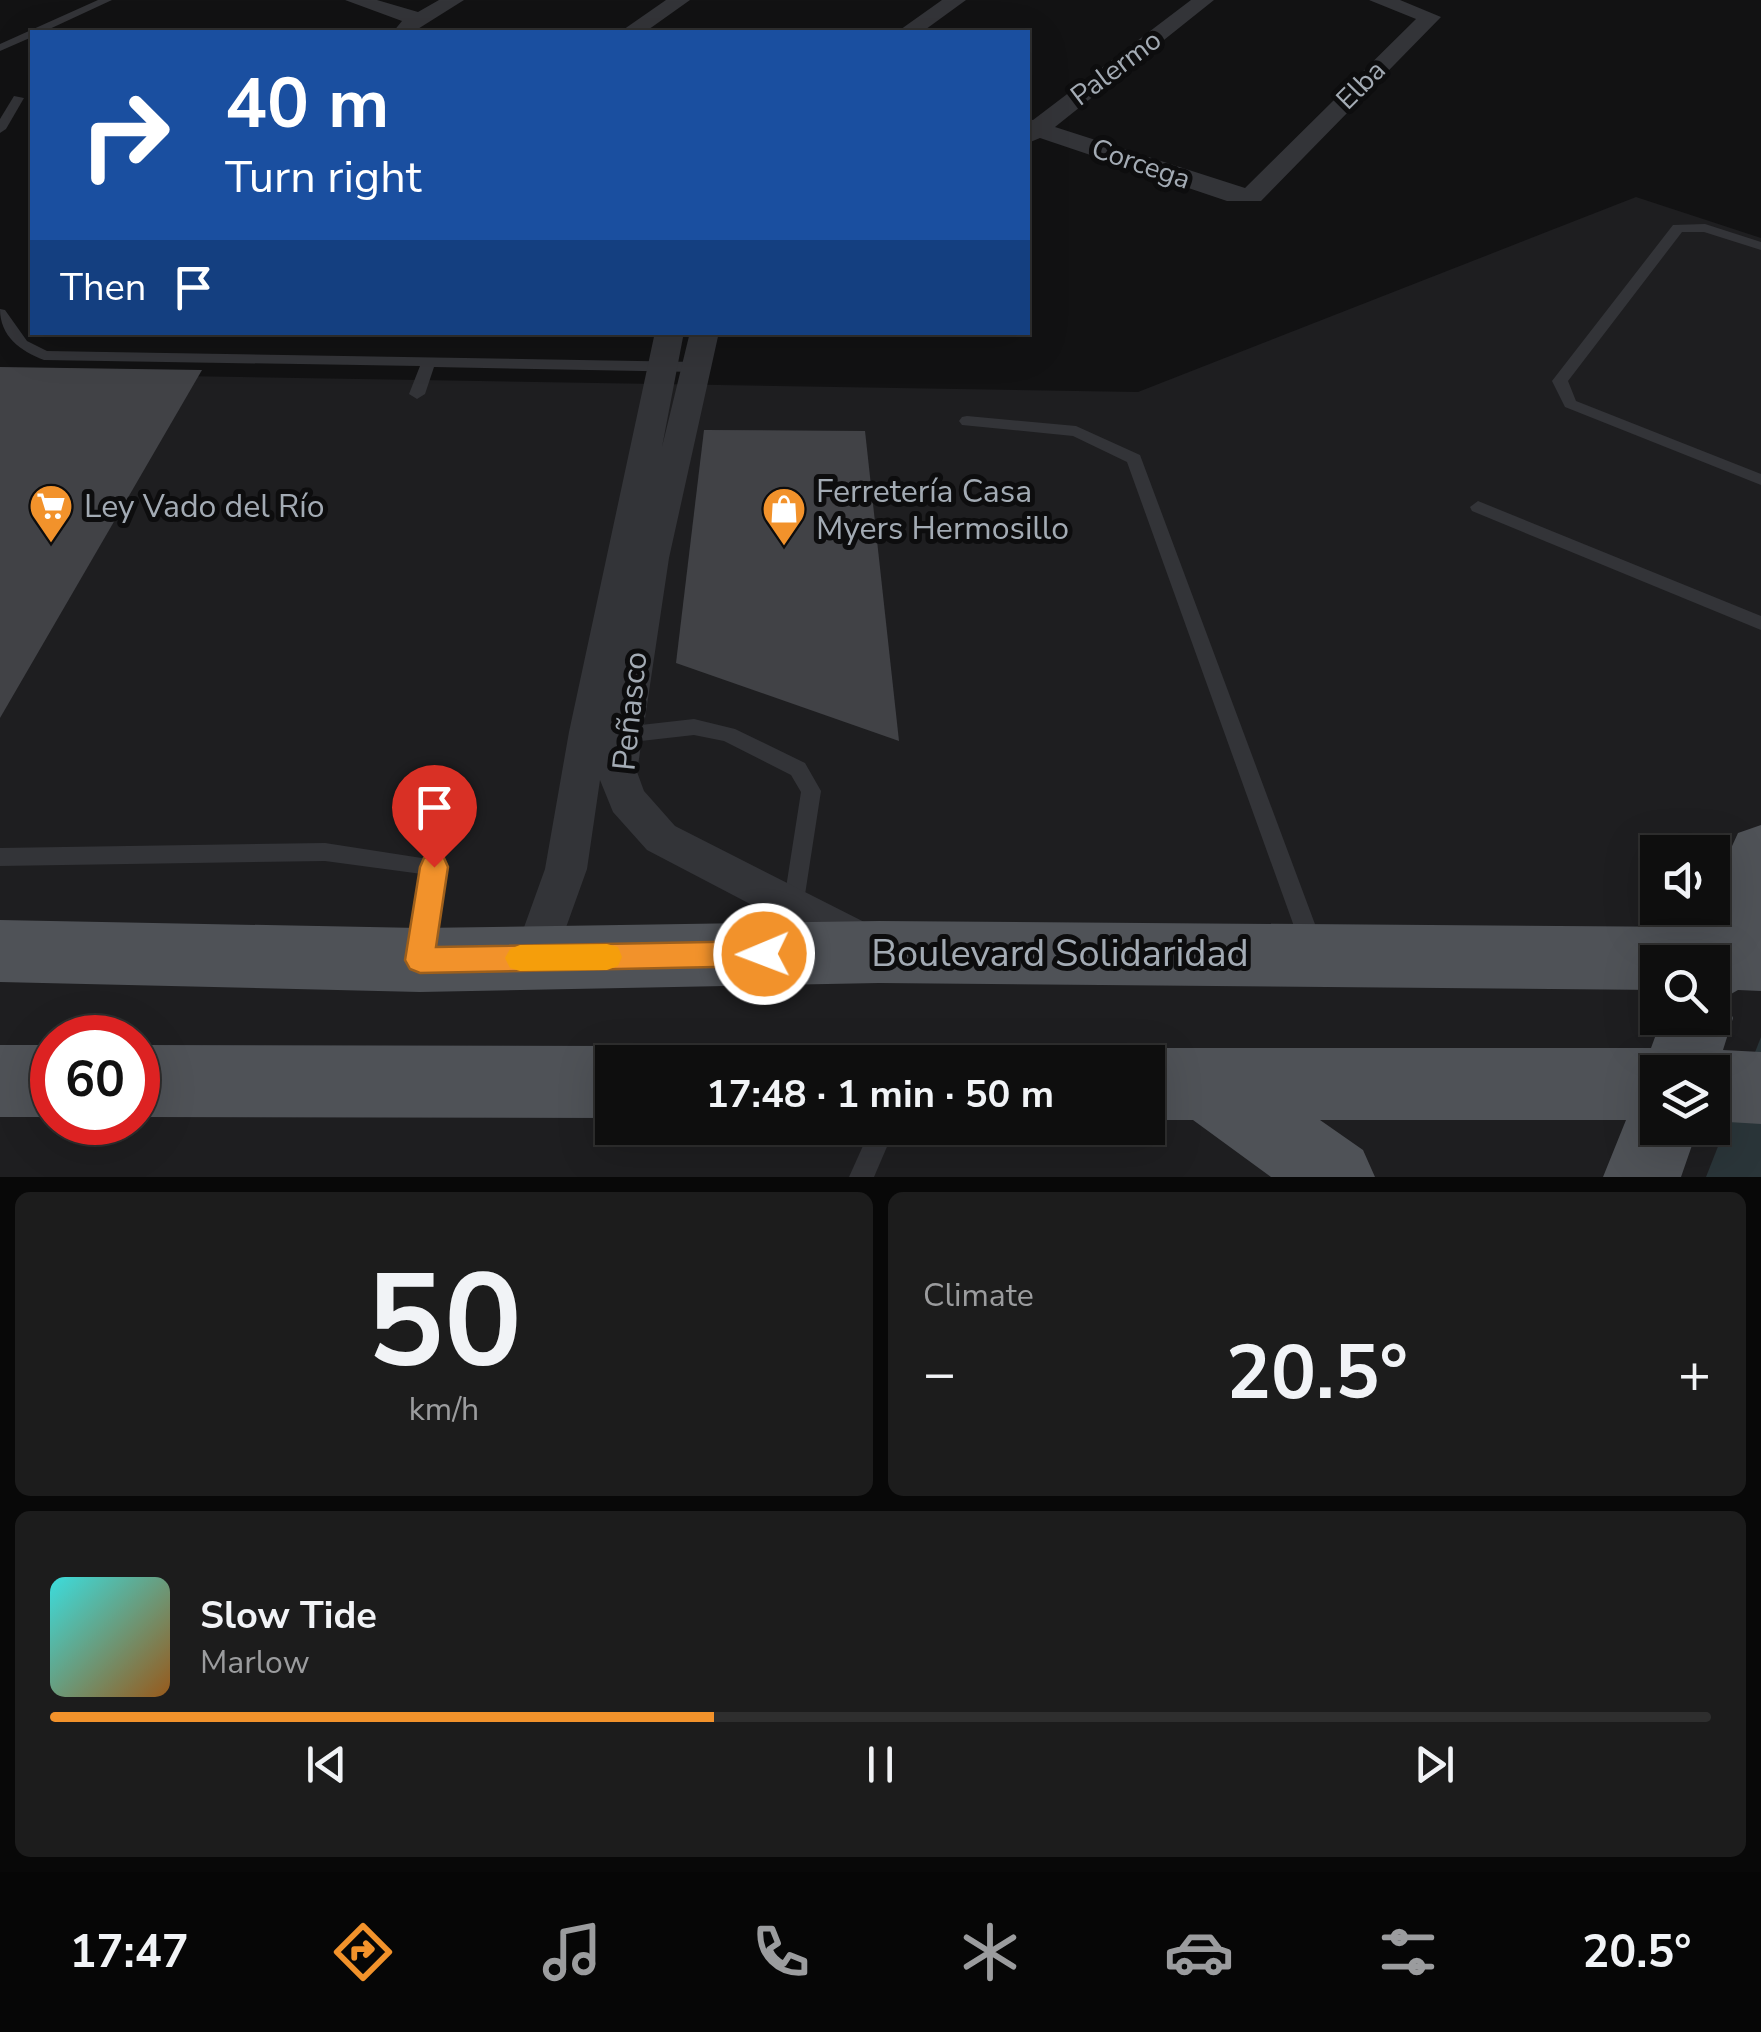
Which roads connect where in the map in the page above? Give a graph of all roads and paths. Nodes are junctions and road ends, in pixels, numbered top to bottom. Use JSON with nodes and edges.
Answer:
{"nodes":[{"id":1,"x":106,"y":0,"type":"edge"},
{"id":2,"x":356,"y":0,"type":"edge"},
{"id":3,"x":454,"y":0,"type":"edge"},
{"id":4,"x":680,"y":0,"type":"edge"},
{"id":5,"x":956,"y":0,"type":"edge"},
{"id":6,"x":1204,"y":0,"type":"edge"},
{"id":7,"x":1379,"y":0,"type":"edge"},
{"id":8,"x":420,"y":20,"type":"junction"},
{"id":9,"x":41,"y":30,"type":"edge"},
{"id":10,"x":400,"y":30,"type":"edge"},
{"id":11,"x":635,"y":30,"type":"edge"},
{"id":12,"x":911,"y":30,"type":"edge"},
{"id":13,"x":30,"y":35,"type":"edge"},
{"id":14,"x":0,"y":48,"type":"edge"},
{"id":15,"x":18,"y":98,"type":"dead end"},
{"id":16,"x":0,"y":128,"type":"edge"},
{"id":17,"x":1030,"y":130,"type":"edge"},
{"id":18,"x":1255,"y":194,"type":"joint"},
{"id":19,"x":1761,"y":246,"type":"edge"},
{"id":20,"x":0,"y":312,"type":"edge"},
{"id":21,"x":683,"y":350,"type":"edge"},
{"id":22,"x":429,"y":360,"type":"junction"},
{"id":23,"x":417,"y":394,"type":"dead end"},
{"id":24,"x":968,"y":421,"type":"dead end"},
{"id":25,"x":1760,"y":478,"type":"edge"},
{"id":26,"x":1478,"y":507,"type":"dead end"},
{"id":27,"x":637,"y":558,"type":"junction"},
{"id":28,"x":1761,"y":623,"type":"edge"},
{"id":29,"x":607,"y":761,"type":"junction"},
{"id":30,"x":1761,"y":852,"type":"edge"},
{"id":31,"x":3,"y":863,"type":"edge"},
{"id":32,"x":794,"y":907,"type":"junction"},
{"id":33,"x":0,"y":951,"type":"edge"},
{"id":34,"x":1730,"y":951,"type":"edge"},
{"id":35,"x":879,"y":952,"type":"junction"},
{"id":36,"x":1316,"y":954,"type":"junction"},
{"id":37,"x":535,"y":958,"type":"junction"},
{"id":38,"x":420,"y":960,"type":"junction"},
{"id":39,"x":1640,"y":972,"type":"edge"},
{"id":40,"x":0,"y":1081,"type":"edge"},
{"id":41,"x":30,"y":1081,"type":"edge"},
{"id":42,"x":160,"y":1081,"type":"edge"},
{"id":43,"x":595,"y":1082,"type":"edge"},
{"id":44,"x":1176,"y":1084,"type":"edge"},
{"id":45,"x":1640,"y":1084,"type":"edge"},
{"id":46,"x":1730,"y":1086,"type":"edge"},
{"id":47,"x":1761,"y":1088,"type":"edge"},
{"id":48,"x":875,"y":1145,"type":"edge"},
{"id":49,"x":1654,"y":1145,"type":"edge"},
{"id":50,"x":861,"y":1177,"type":"edge"},
{"id":51,"x":1336,"y":1177,"type":"edge"},
{"id":52,"x":1642,"y":1177,"type":"edge"}],
"edges":[{"from":1,"to":9,"type":"lane"},
{"from":2,"to":8,"type":"street"},
{"from":3,"to":8,"type":"street"},
{"from":4,"to":11,"type":"street"},
{"from":5,"to":12,"type":"street"},
{"from":6,"to":17,"type":"street","name":"Palermo"},
{"from":7,"to":18,"type":"street","name":"Elba"},
{"from":8,"to":10,"type":"street"},
{"from":13,"to":14,"type":"lane"},
{"from":15,"to":16,"type":"lane"},
{"from":17,"to":18,"type":"street","name":"Corcega"},
{"from":19,"to":25,"type":"lane"},
{"from":20,"to":22,"type":"lane"},
{"from":21,"to":22,"type":"lane"},
{"from":21,"to":27,"type":"street","name":"Peñasco"},
{"from":22,"to":23,"type":"lane"},
{"from":24,"to":36,"type":"lane"},
{"from":26,"to":28,"type":"lane"},
{"from":27,"to":29,"type":"street","name":"Peñasco"},
{"from":27,"to":29,"type":"street","name":"Peñasco"},
{"from":29,"to":32,"type":"street","name":"Peñasco"},
{"from":29,"to":32,"type":"lane"},
{"from":29,"to":37,"type":"street","name":"Peñasco"},
{"from":30,"to":34,"type":"main road"},
{"from":31,"to":38,"type":"lane"},
{"from":32,"to":35,"type":"street","name":"Peñasco"},
{"from":33,"to":38,"type":"main road","name":"Boulevard Solidaridad"},
{"from":35,"to":36,"type":"main road","name":"Boulevard Solidaridad"},
{"from":35,"to":37,"type":"main road","name":"Boulevard Solidaridad"},
{"from":36,"to":39,"type":"main road","name":"Boulevard Solidaridad"},
{"from":37,"to":38,"type":"main road","name":"Boulevard Solidaridad"},
{"from":40,"to":41,"type":"main road"},
{"from":42,"to":43,"type":"main road"},
{"from":44,"to":45,"type":"main road"},
{"from":44,"to":51,"type":"main road"},
{"from":46,"to":47,"type":"main road"},
{"from":48,"to":50,"type":"lane"},
{"from":49,"to":52,"type":"main road"}]}
